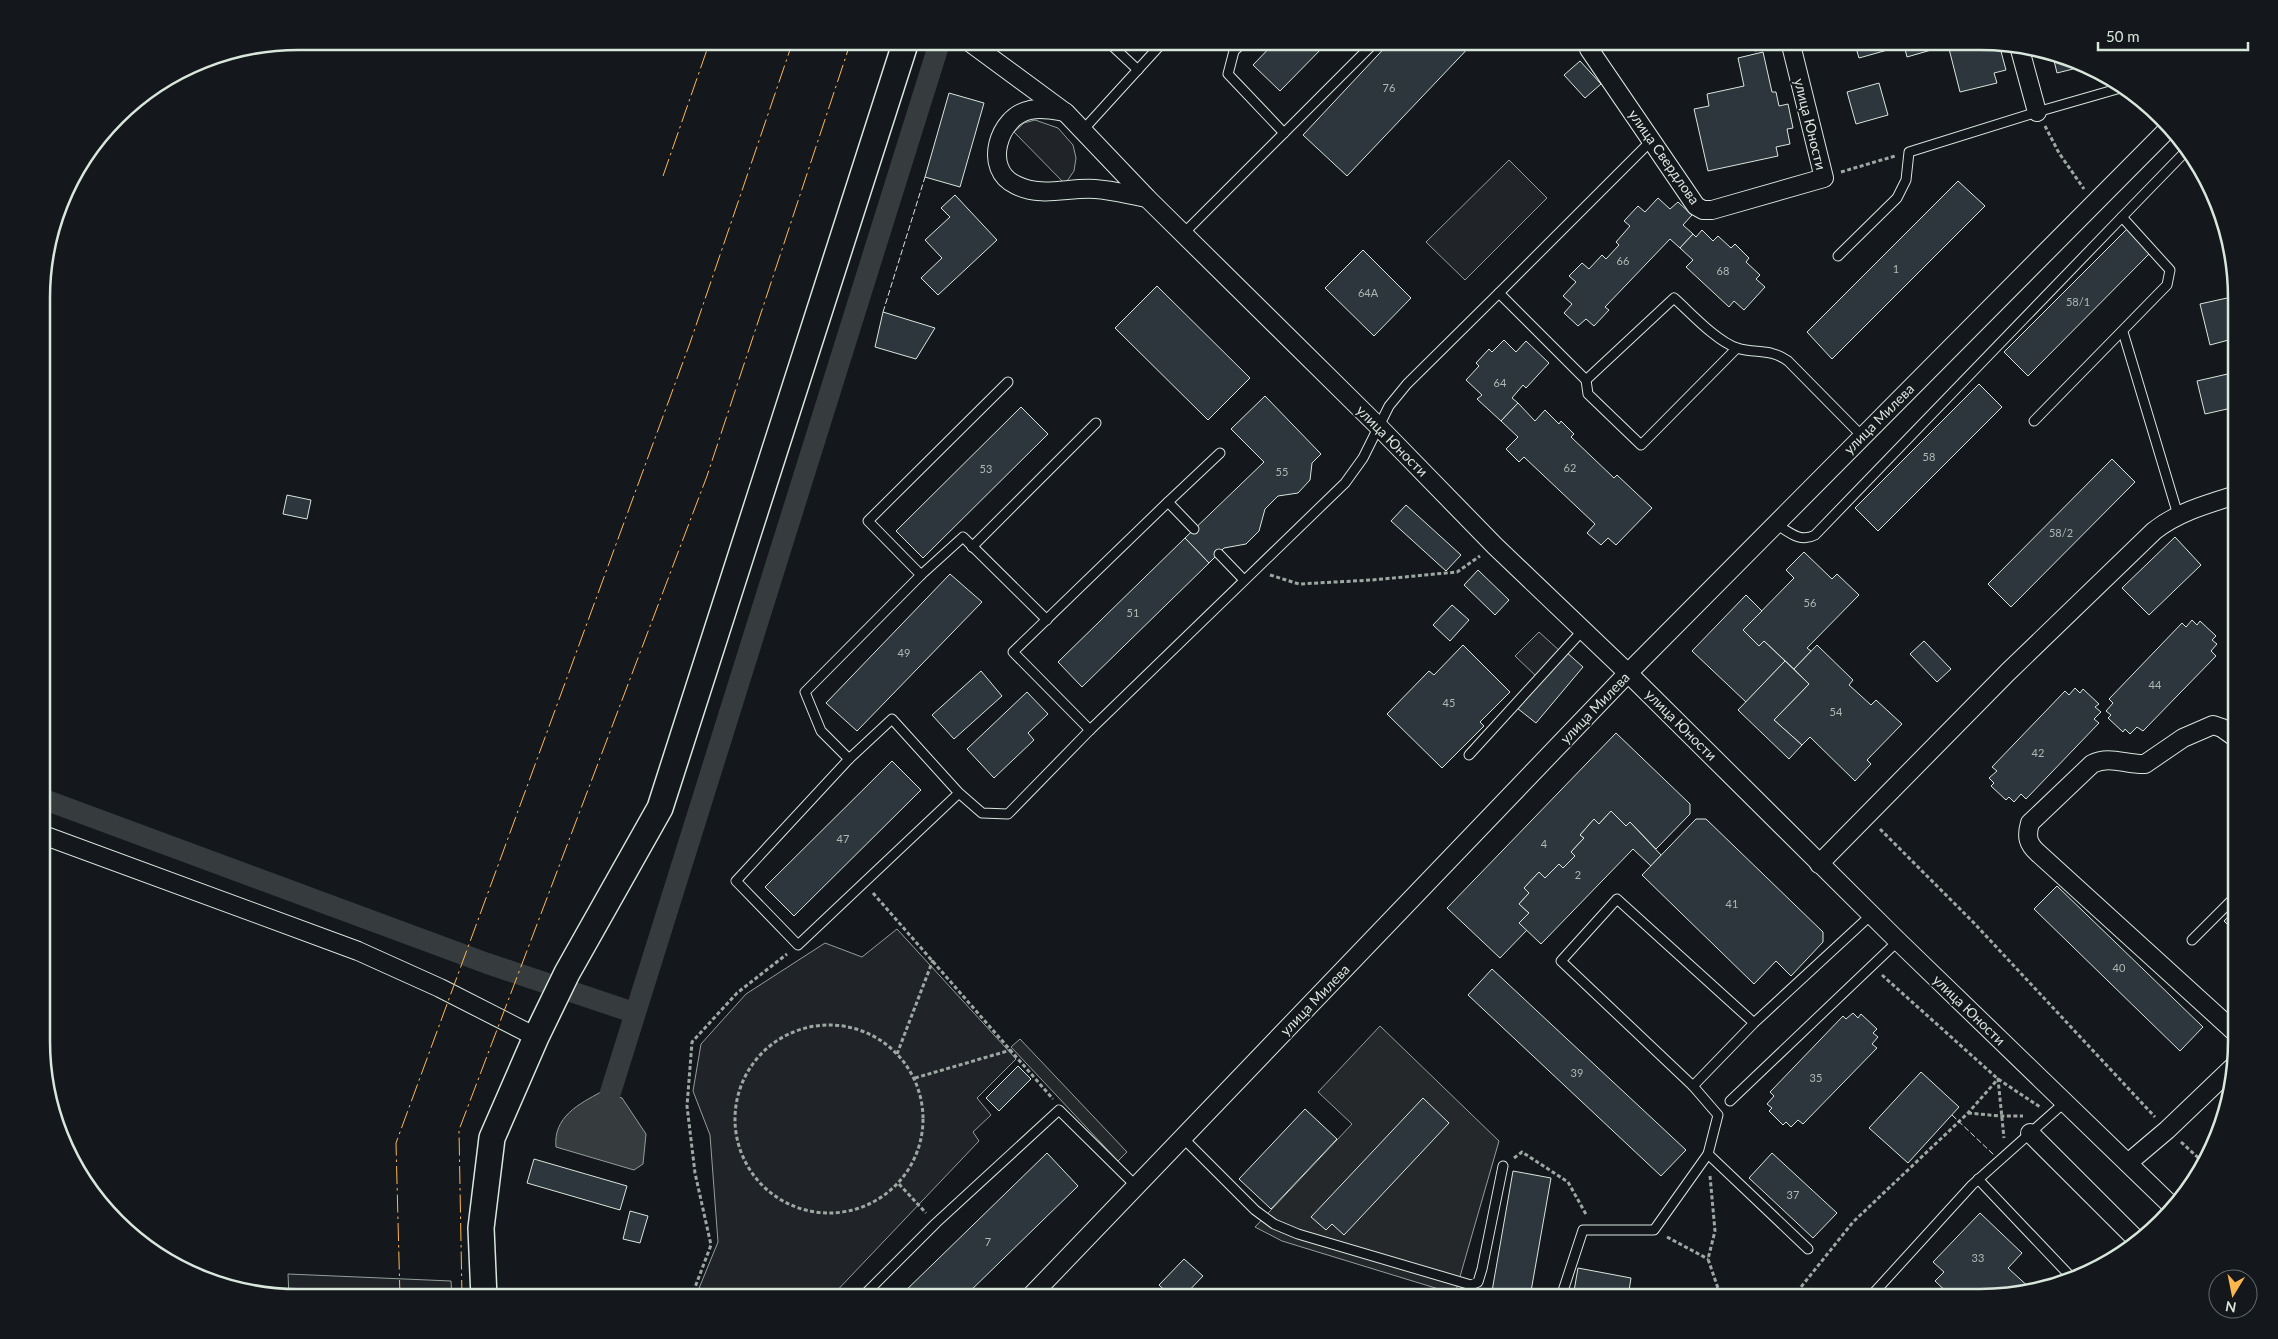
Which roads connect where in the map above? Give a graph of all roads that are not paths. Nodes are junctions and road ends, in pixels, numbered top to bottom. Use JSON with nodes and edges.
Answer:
{"nodes":[{"id":1,"x":903,"y":50,"type":"edge"},
{"id":2,"x":981,"y":50,"type":"edge"},
{"id":3,"x":1117,"y":50,"type":"edge"},
{"id":4,"x":1156,"y":50,"type":"edge"},
{"id":5,"x":1235,"y":50,"type":"edge"},
{"id":6,"x":1367,"y":50,"type":"edge"},
{"id":7,"x":1590,"y":50,"type":"edge"},
{"id":8,"x":1792,"y":50,"type":"edge"},
{"id":9,"x":2021,"y":54,"type":"edge"},
{"id":10,"x":1138,"y":70,"type":"junction"},
{"id":11,"x":2114,"y":90,"type":"edge"},
{"id":12,"x":1066,"y":112,"type":"junction"},
{"id":13,"x":2037,"y":112,"type":"junction"},
{"id":14,"x":1083,"y":130,"type":"junction"},
{"id":15,"x":2165,"y":132,"type":"edge"},
{"id":16,"x":1284,"y":133,"type":"junction"},
{"id":17,"x":1652,"y":140,"type":"junction"},
{"id":18,"x":2182,"y":155,"type":"edge"},
{"id":19,"x":1824,"y":178,"type":"joint"},
{"id":20,"x":1147,"y":198,"type":"junction"},
{"id":21,"x":2122,"y":217,"type":"junction"},
{"id":22,"x":1183,"y":234,"type":"junction"},
{"id":23,"x":1838,"y":256,"type":"dead end"},
{"id":24,"x":1499,"y":293,"type":"junction"},
{"id":25,"x":2123,"y":332,"type":"junction"},
{"id":26,"x":1737,"y":348,"type":"junction"},
{"id":27,"x":1586,"y":380,"type":"junction"},
{"id":28,"x":1008,"y":382,"type":"dead end"},
{"id":29,"x":2034,"y":421,"type":"dead end"},
{"id":30,"x":1096,"y":423,"type":"dead end"},
{"id":31,"x":1379,"y":427,"type":"junction"},
{"id":32,"x":1862,"y":436,"type":"junction"},
{"id":33,"x":1220,"y":453,"type":"dead end"},
{"id":34,"x":2228,"y":498,"type":"edge"},
{"id":35,"x":1168,"y":502,"type":"junction"},
{"id":36,"x":2178,"y":515,"type":"junction"},
{"id":37,"x":1776,"y":524,"type":"junction"},
{"id":38,"x":1194,"y":529,"type":"dead end"},
{"id":39,"x":972,"y":547,"type":"junction"},
{"id":40,"x":1218,"y":554,"type":"dead end"},
{"id":41,"x":921,"y":575,"type":"junction"},
{"id":42,"x":1244,"y":580,"type":"junction"},
{"id":43,"x":1046,"y":620,"type":"junction"},
{"id":44,"x":1582,"y":630,"type":"junction"},
{"id":45,"x":1628,"y":673,"type":"junction"},
{"id":46,"x":1090,"y":730,"type":"junction"},
{"id":47,"x":2228,"y":732,"type":"edge"},
{"id":48,"x":1469,"y":755,"type":"dead end"},
{"id":49,"x":849,"y":759,"type":"junction"},
{"id":50,"x":960,"y":793,"type":"junction"},
{"id":51,"x":50,"y":838,"type":"edge"},
{"id":52,"x":1819,"y":864,"type":"junction"},
{"id":53,"x":2228,"y":904,"type":"edge"},
{"id":54,"x":1871,"y":915,"type":"junction"},
{"id":55,"x":2192,"y":940,"type":"dead end"},
{"id":56,"x":1898,"y":942,"type":"junction"},
{"id":57,"x":1754,"y":1023,"type":"junction"},
{"id":58,"x":2228,"y":1026,"type":"edge"},
{"id":59,"x":536,"y":1037,"type":"junction"},
{"id":60,"x":2225,"y":1079,"type":"edge"},
{"id":61,"x":1693,"y":1086,"type":"junction"},
{"id":62,"x":1730,"y":1101,"type":"dead end"},
{"id":63,"x":2065,"y":1102,"type":"junction"},
{"id":64,"x":2030,"y":1133,"type":"junction"},
{"id":65,"x":1182,"y":1138,"type":"junction"},
{"id":66,"x":1708,"y":1154,"type":"junction"},
{"id":67,"x":2128,"y":1164,"type":"junction"},
{"id":68,"x":1503,"y":1166,"type":"road end"},
{"id":69,"x":1978,"y":1179,"type":"junction"},
{"id":70,"x":1136,"y":1186,"type":"junction"},
{"id":71,"x":2168,"y":1203,"type":"edge"},
{"id":72,"x":2133,"y":1236,"type":"edge"},
{"id":73,"x":1808,"y":1249,"type":"dead end"},
{"id":74,"x":2067,"y":1273,"type":"edge"},
{"id":75,"x":484,"y":1289,"type":"edge"},
{"id":76,"x":870,"y":1289,"type":"edge"},
{"id":77,"x":1038,"y":1289,"type":"edge"},
{"id":78,"x":1564,"y":1289,"type":"edge"},
{"id":79,"x":1877,"y":1289,"type":"edge"}],
"edges":[{"from":1,"to":59,"type":"street"},
{"from":2,"to":12,"type":"street","name":"улица Юности"},
{"from":3,"to":10,"type":"lane"},
{"from":4,"to":10,"type":"lane"},
{"from":5,"to":16,"type":"lane"},
{"from":6,"to":16,"type":"lane"},
{"from":7,"to":17,"type":"street","name":"улица Свердлова"},
{"from":8,"to":19,"type":"street","name":"улица Юности"},
{"from":9,"to":13,"type":"street"},
{"from":10,"to":14,"type":"lane"},
{"from":11,"to":13,"type":"lane"},
{"from":12,"to":14,"type":"street","name":"улица Юности"},
{"from":12,"to":20,"type":"street"},
{"from":13,"to":23,"type":"lane"},
{"from":14,"to":20,"type":"street","name":"улица Юности"},
{"from":15,"to":32,"type":"street","name":"улица Милева"},
{"from":16,"to":22,"type":"lane"},
{"from":17,"to":19,"type":"street","name":"улица Свердлова"},
{"from":17,"to":24,"type":"lane"},
{"from":18,"to":21,"type":"lane"},
{"from":20,"to":22,"type":"street","name":"улица Юности"},
{"from":21,"to":25,"type":"lane"},
{"from":21,"to":37,"type":"lane"},
{"from":22,"to":31,"type":"street","name":"улица Юности"},
{"from":24,"to":27,"type":"lane"},
{"from":24,"to":31,"type":"lane"},
{"from":25,"to":29,"type":"lane"},
{"from":25,"to":36,"type":"lane"},
{"from":26,"to":27,"type":"lane"},
{"from":26,"to":27,"type":"lane"},
{"from":26,"to":32,"type":"lane"},
{"from":28,"to":41,"type":"lane"},
{"from":30,"to":39,"type":"lane"},
{"from":31,"to":42,"type":"lane"},
{"from":31,"to":44,"type":"street","name":"улица Юности"},
{"from":32,"to":37,"type":"street","name":"улица Милева"},
{"from":33,"to":35,"type":"lane"},
{"from":34,"to":36,"type":"street"},
{"from":35,"to":38,"type":"lane"},
{"from":35,"to":43,"type":"lane"},
{"from":36,"to":52,"type":"street"},
{"from":37,"to":45,"type":"street","name":"улица Милева"},
{"from":39,"to":41,"type":"lane"},
{"from":39,"to":43,"type":"lane"},
{"from":40,"to":42,"type":"lane"},
{"from":41,"to":49,"type":"lane"},
{"from":42,"to":46,"type":"lane"},
{"from":43,"to":46,"type":"lane"},
{"from":44,"to":45,"type":"street","name":"улица Юности"},
{"from":44,"to":48,"type":"lane"},
{"from":45,"to":52,"type":"street","name":"улица Юности"},
{"from":45,"to":65,"type":"street","name":"улица Милева"},
{"from":46,"to":50,"type":"lane"},
{"from":47,"to":58,"type":"street"},
{"from":49,"to":50,"type":"lane"},
{"from":49,"to":50,"type":"lane"},
{"from":51,"to":59,"type":"street"},
{"from":52,"to":54,"type":"street","name":"улица Юности"},
{"from":53,"to":55,"type":"lane"},
{"from":54,"to":56,"type":"street","name":"улица Юности"},
{"from":54,"to":57,"type":"lane"},
{"from":56,"to":62,"type":"lane"},
{"from":56,"to":63,"type":"street","name":"улица Юности"},
{"from":57,"to":61,"type":"lane"},
{"from":57,"to":61,"type":"lane"},
{"from":59,"to":75,"type":"street"},
{"from":60,"to":67,"type":"street"},
{"from":61,"to":66,"type":"lane"},
{"from":63,"to":64,"type":"lane"},
{"from":63,"to":67,"type":"street","name":"улица Юности"},
{"from":64,"to":69,"type":"lane"},
{"from":64,"to":72,"type":"street"},
{"from":65,"to":68,"type":"lane"},
{"from":65,"to":70,"type":"street","name":"улица Милева"},
{"from":66,"to":73,"type":"lane"},
{"from":66,"to":78,"type":"lane"},
{"from":67,"to":71,"type":"street","name":"улица Юности"},
{"from":69,"to":74,"type":"lane"},
{"from":69,"to":79,"type":"lane"},
{"from":70,"to":76,"type":"lane"},
{"from":70,"to":77,"type":"street","name":"улица Милева"}]}
